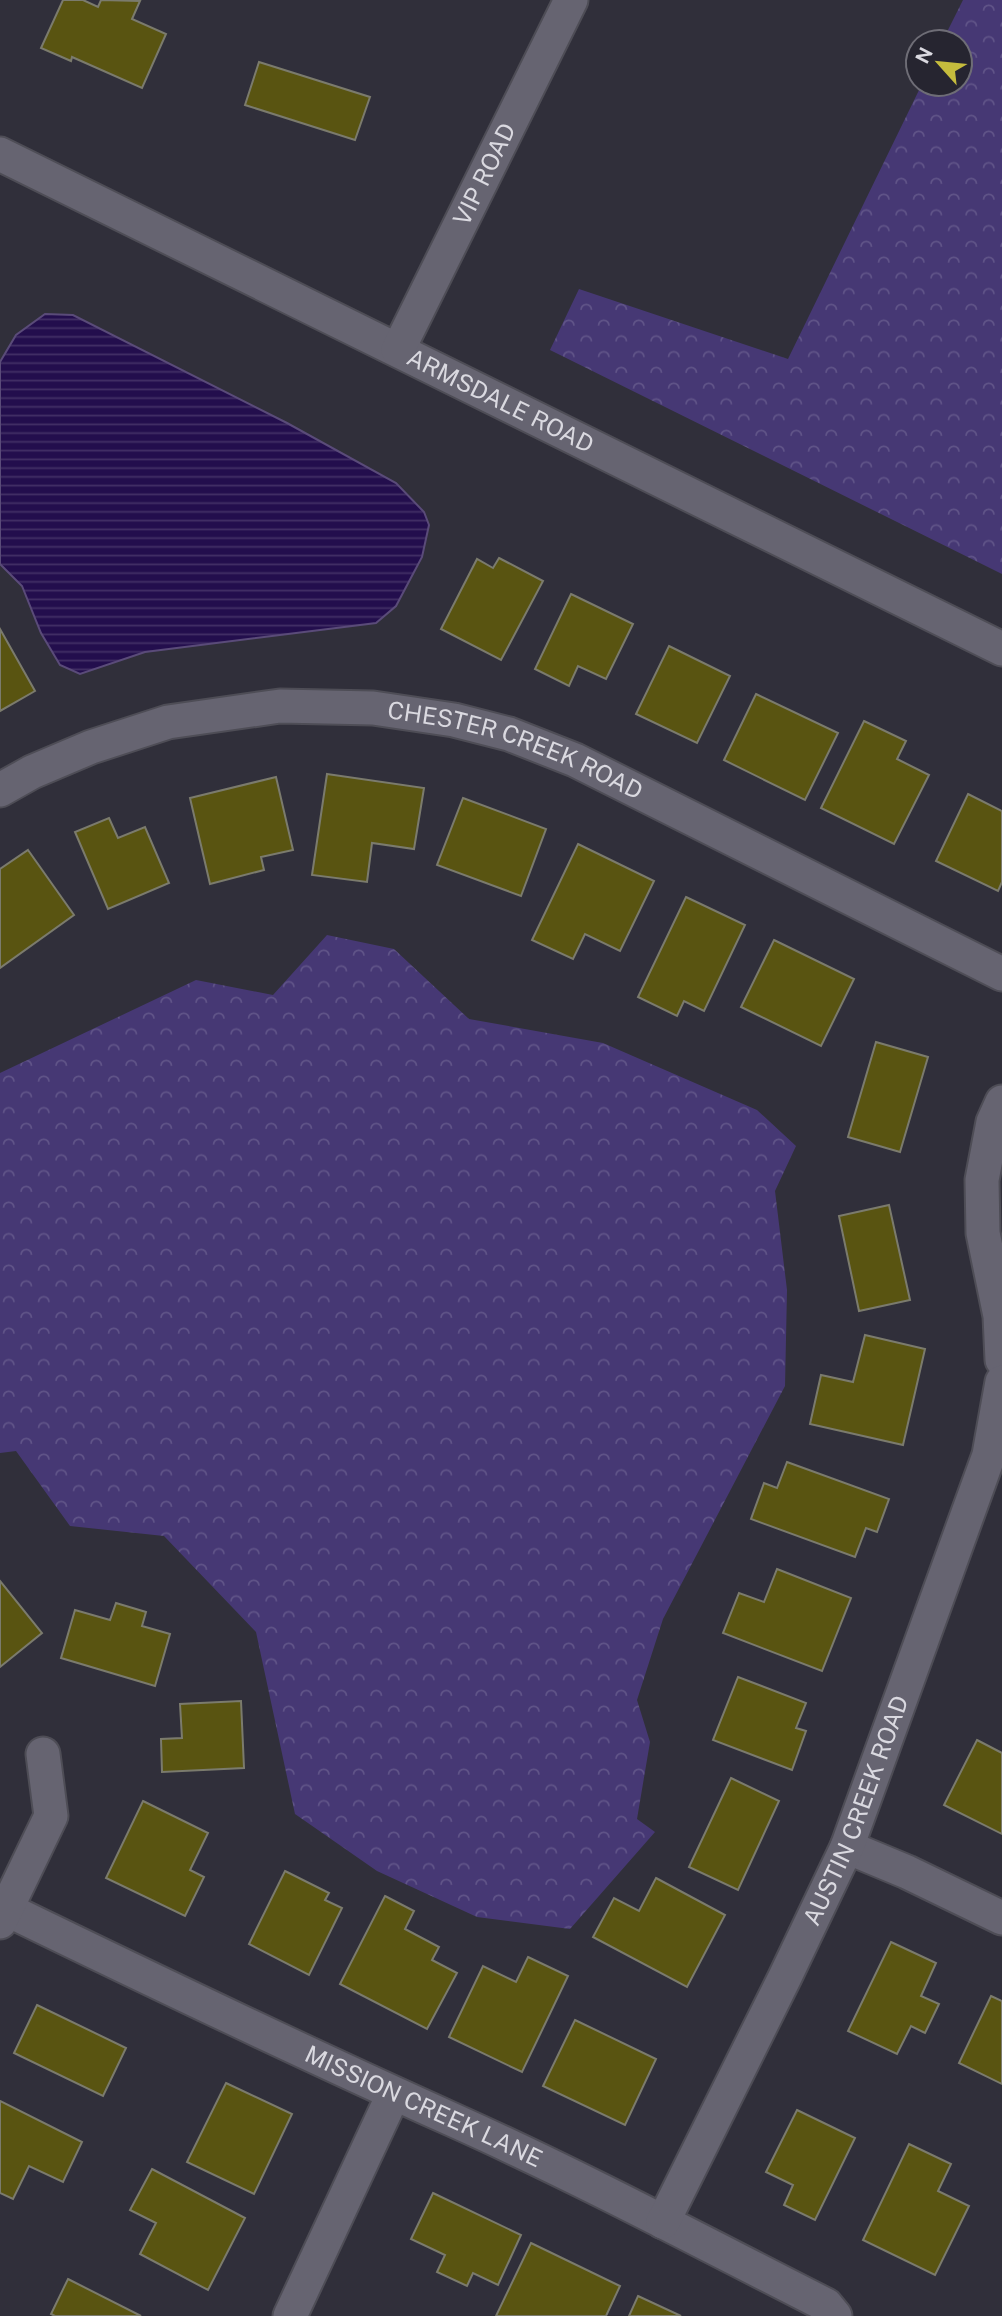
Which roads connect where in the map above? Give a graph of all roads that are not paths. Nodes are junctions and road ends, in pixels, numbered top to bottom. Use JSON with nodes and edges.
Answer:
{"nodes":[{"id":1,"x":571,"y":0,"type":"edge"},
{"id":2,"x":0,"y":154,"type":"edge"},
{"id":3,"x":398,"y":350,"type":"junction"},
{"id":4,"x":1002,"y":649,"type":"edge"},
{"id":5,"x":0,"y":790,"type":"edge"},
{"id":6,"x":1002,"y":974,"type":"edge"},
{"id":7,"x":1002,"y":1101,"type":"edge"},
{"id":8,"x":1002,"y":1360,"type":"edge"},
{"id":9,"x":1002,"y":1382,"type":"edge"},
{"id":10,"x":996,"y":1457,"type":"edge"},
{"id":11,"x":43,"y":1754,"type":"dead end"},
{"id":12,"x":847,"y":1847,"type":"junction"},
{"id":13,"x":3,"y":1915,"type":"edge"},
{"id":14,"x":1002,"y":1918,"type":"edge"},
{"id":15,"x":393,"y":2095,"type":"junction"},
{"id":16,"x":663,"y":2222,"type":"junction"},
{"id":17,"x":290,"y":2316,"type":"edge"},
{"id":18,"x":835,"y":2316,"type":"edge"}],
"edges":[{"from":1,"to":3,"type":"street","name":"VIP ROAD"},
{"from":2,"to":3,"type":"street","name":"ARMSDALE ROAD"},
{"from":3,"to":4,"type":"street","name":"ARMSDALE ROAD"},
{"from":5,"to":6,"type":"street","name":"CHESTER CREEK ROAD"},
{"from":7,"to":8,"type":"street"},
{"from":9,"to":10,"type":"street","name":"AUSTIN CREEK ROAD"},
{"from":10,"to":12,"type":"street","name":"AUSTIN CREEK ROAD"},
{"from":11,"to":13,"type":"street"},
{"from":12,"to":14,"type":"street"},
{"from":12,"to":16,"type":"street","name":"AUSTIN CREEK ROAD"},
{"from":13,"to":15,"type":"street","name":"MISSION CREEK LANE"},
{"from":15,"to":16,"type":"street","name":"MISSION CREEK LANE"},
{"from":15,"to":17,"type":"street"},
{"from":16,"to":18,"type":"street","name":"MISSION CREEK LANE"}]}
